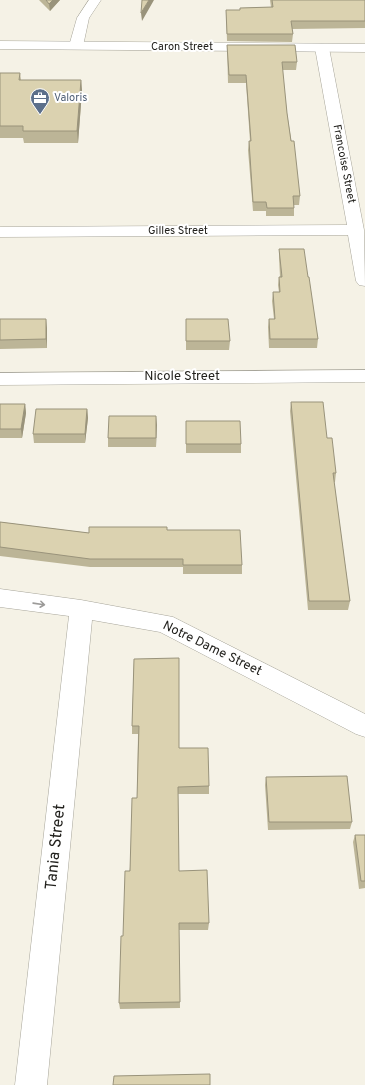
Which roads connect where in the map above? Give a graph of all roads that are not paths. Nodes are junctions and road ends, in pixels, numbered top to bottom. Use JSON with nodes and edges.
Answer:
{"nodes":[{"id":1,"x":95,"y":0,"type":"edge"},
{"id":2,"x":0,"y":45,"type":"edge"},
{"id":3,"x":76,"y":46,"type":"junction"},
{"id":4,"x":322,"y":48,"type":"junction"},
{"id":5,"x":365,"y":48,"type":"edge"},
{"id":6,"x":356,"y":230,"type":"junction"},
{"id":7,"x":0,"y":232,"type":"edge"},
{"id":8,"x":365,"y":280,"type":"edge"},
{"id":9,"x":365,"y":376,"type":"edge"},
{"id":10,"x":0,"y":379,"type":"edge"},
{"id":11,"x":0,"y":598,"type":"edge"},
{"id":12,"x":81,"y":610,"type":"junction"},
{"id":13,"x":365,"y":726,"type":"edge"},
{"id":14,"x":32,"y":1085,"type":"edge"}],
"edges":[{"from":1,"to":3,"type":"street"},
{"from":2,"to":3,"type":"street","name":"Caron Street"},
{"from":3,"to":4,"type":"street","name":"Caron Street"},
{"from":4,"to":5,"type":"street","name":"Caron Street"},
{"from":4,"to":6,"type":"street","name":"Francoise Street"},
{"from":6,"to":7,"type":"street","name":"Gilles Street"},
{"from":6,"to":8,"type":"street","name":"Francoise Street"},
{"from":9,"to":10,"type":"street","name":"Nicole Street"},
{"from":11,"to":12,"type":"street","name":"Notre Dame Street","one_way":true},
{"from":12,"to":13,"type":"street","name":"Notre Dame Street"},
{"from":12,"to":14,"type":"street","name":"Tania Street"}]}
